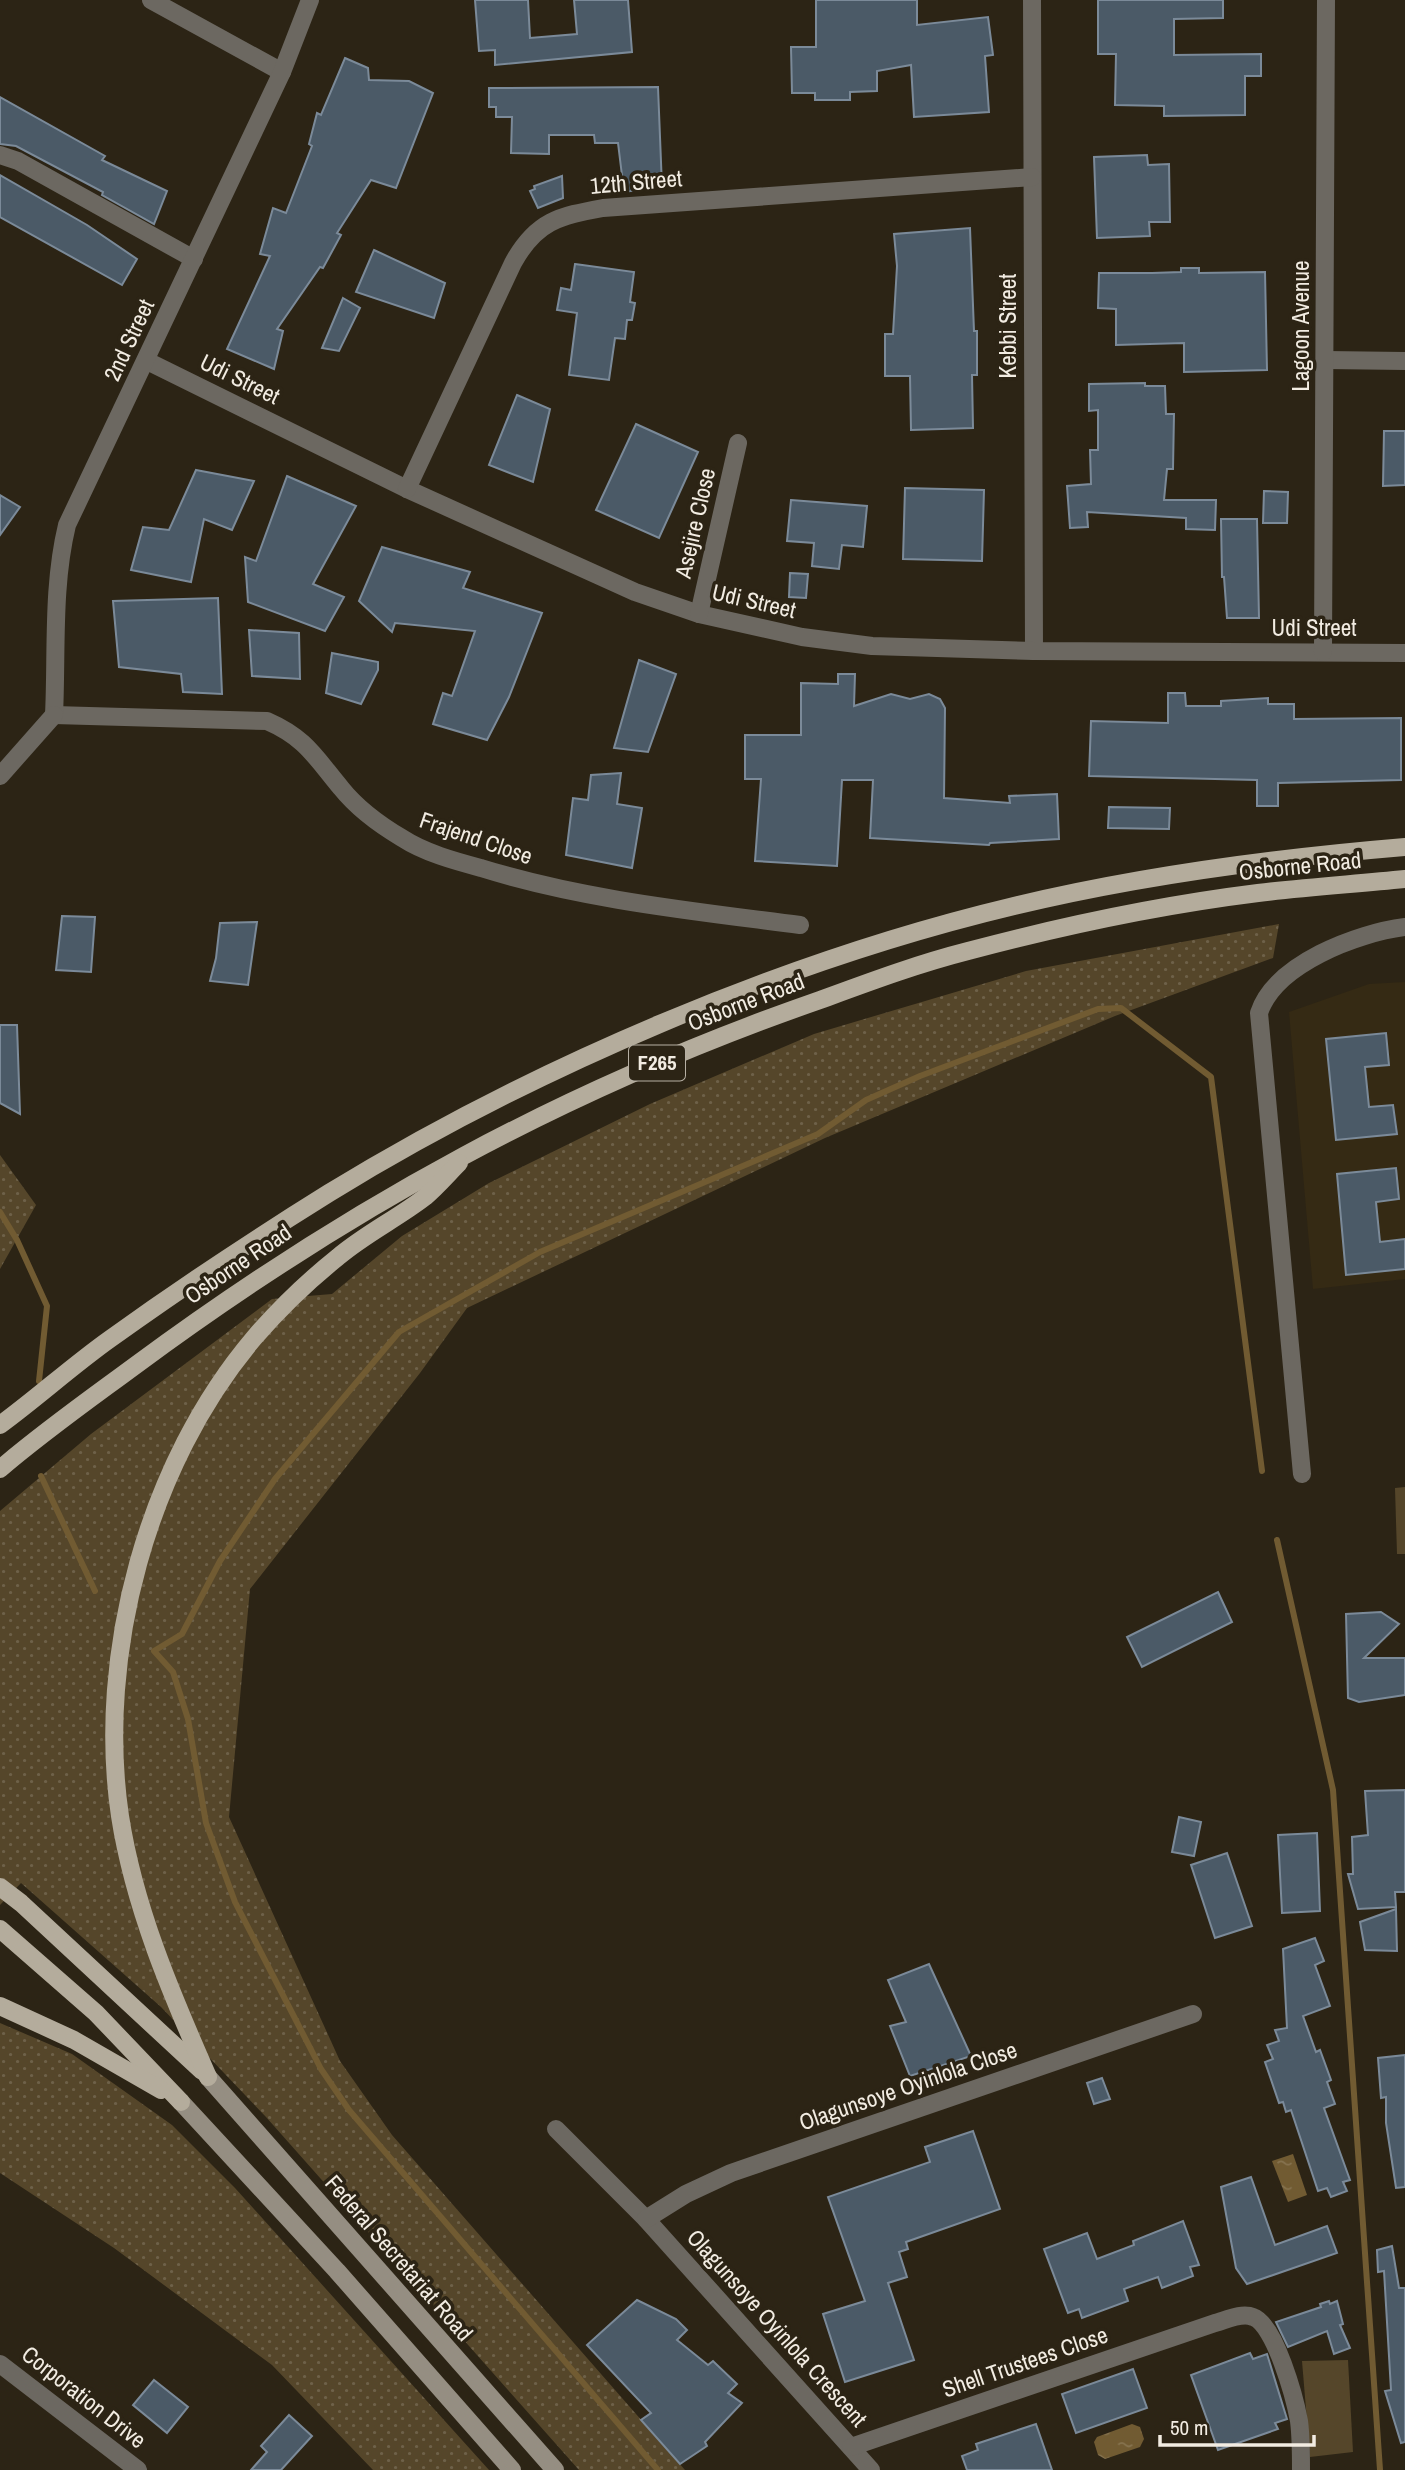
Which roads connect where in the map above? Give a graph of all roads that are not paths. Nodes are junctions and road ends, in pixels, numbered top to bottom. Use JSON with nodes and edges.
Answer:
{"nodes":[{"id":1,"x":152,"y":0,"type":"edge"},
{"id":2,"x":310,"y":0,"type":"edge"},
{"id":3,"x":1032,"y":0,"type":"edge"},
{"id":4,"x":1326,"y":0,"type":"edge"},
{"id":5,"x":282,"y":72,"type":"junction"},
{"id":6,"x":0,"y":155,"type":"edge"},
{"id":7,"x":1032,"y":177,"type":"junction"},
{"id":8,"x":194,"y":259,"type":"junction"},
{"id":9,"x":1325,"y":360,"type":"junction"},
{"id":10,"x":147,"y":361,"type":"junction"},
{"id":11,"x":1405,"y":361,"type":"edge"},
{"id":12,"x":738,"y":443,"type":"dead end"},
{"id":13,"x":407,"y":489,"type":"junction"},
{"id":14,"x":699,"y":614,"type":"junction"},
{"id":15,"x":1034,"y":652,"type":"junction"},
{"id":16,"x":1323,"y":652,"type":"junction"},
{"id":17,"x":1405,"y":653,"type":"edge"},
{"id":18,"x":54,"y":715,"type":"junction"},
{"id":19,"x":0,"y":776,"type":"edge"},
{"id":20,"x":1405,"y":847,"type":"edge"},
{"id":21,"x":1405,"y":879,"type":"edge"},
{"id":22,"x":800,"y":925,"type":"dead end"},
{"id":23,"x":1405,"y":927,"type":"edge"},
{"id":24,"x":474,"y":1148,"type":"junction"},
{"id":25,"x":0,"y":1425,"type":"edge"},
{"id":26,"x":0,"y":1469,"type":"edge"},
{"id":27,"x":1303,"y":1474,"type":"dead end"},
{"id":28,"x":0,"y":1887,"type":"edge"},
{"id":29,"x":0,"y":1929,"type":"edge"},
{"id":30,"x":0,"y":2006,"type":"edge"},
{"id":31,"x":1193,"y":2014,"type":"dead end"},
{"id":32,"x":130,"y":2060,"type":"junction"},
{"id":33,"x":208,"y":2077,"type":"junction"},
{"id":34,"x":556,"y":2129,"type":"dead end"},
{"id":35,"x":646,"y":2219,"type":"junction"},
{"id":36,"x":0,"y":2364,"type":"edge"},
{"id":37,"x":851,"y":2447,"type":"junction"},
{"id":38,"x":512,"y":2469,"type":"edge"},
{"id":39,"x":138,"y":2470,"type":"edge"},
{"id":40,"x":555,"y":2470,"type":"edge"},
{"id":41,"x":871,"y":2470,"type":"edge"},
{"id":42,"x":1301,"y":2470,"type":"edge"}],
"edges":[{"from":1,"to":5,"type":"street"},
{"from":2,"to":5,"type":"street","name":"2nd Street"},
{"from":3,"to":7,"type":"street","name":"Kebbi Street"},
{"from":4,"to":9,"type":"street","name":"Lagoon Avenue"},
{"from":5,"to":8,"type":"street","name":"2nd Street"},
{"from":6,"to":8,"type":"street"},
{"from":7,"to":13,"type":"street","name":"12th Street"},
{"from":7,"to":15,"type":"street","name":"Kebbi Street"},
{"from":8,"to":10,"type":"street","name":"2nd Street"},
{"from":9,"to":11,"type":"street"},
{"from":9,"to":16,"type":"street","name":"Lagoon Avenue"},
{"from":10,"to":13,"type":"street","name":"Udi Street"},
{"from":10,"to":18,"type":"street","name":"2nd Street"},
{"from":12,"to":14,"type":"street","name":"Asejire Close"},
{"from":13,"to":14,"type":"street","name":"Udi Street"},
{"from":14,"to":15,"type":"street","name":"Udi Street"},
{"from":15,"to":16,"type":"street","name":"Udi Street"},
{"from":16,"to":17,"type":"street","name":"Udi Street"},
{"from":18,"to":19,"type":"street"},
{"from":18,"to":22,"type":"street","name":"Frajend Close"},
{"from":20,"to":25,"type":"main road","name":"Osborne Road","number":"F265"},
{"from":21,"to":24,"type":"main road","name":"Osborne Road","number":"F265"},
{"from":23,"to":27,"type":"street"},
{"from":24,"to":26,"type":"main road","name":"Osborne Road","number":"F265"},
{"from":24,"to":33,"type":"main road"},
{"from":28,"to":33,"type":"main road"},
{"from":29,"to":32,"type":"main road"},
{"from":30,"to":32,"type":"main road"},
{"from":31,"to":35,"type":"street","name":"Olagunsoye Oyinlola Close"},
{"from":32,"to":38,"type":"main road"},
{"from":33,"to":40,"type":"main road","name":"Federal Secretariat Road"},
{"from":34,"to":35,"type":"street","name":"Olagunsoye Oyinlola Crescent"},
{"from":35,"to":37,"type":"street","name":"Olagunsoye Oyinlola Crescent"},
{"from":36,"to":39,"type":"street","name":"Corporation Drive"},
{"from":37,"to":41,"type":"street","name":"Olagunsoye Oyinlola Crescent"},
{"from":37,"to":42,"type":"street","name":"Shell Trustees Close"}]}
